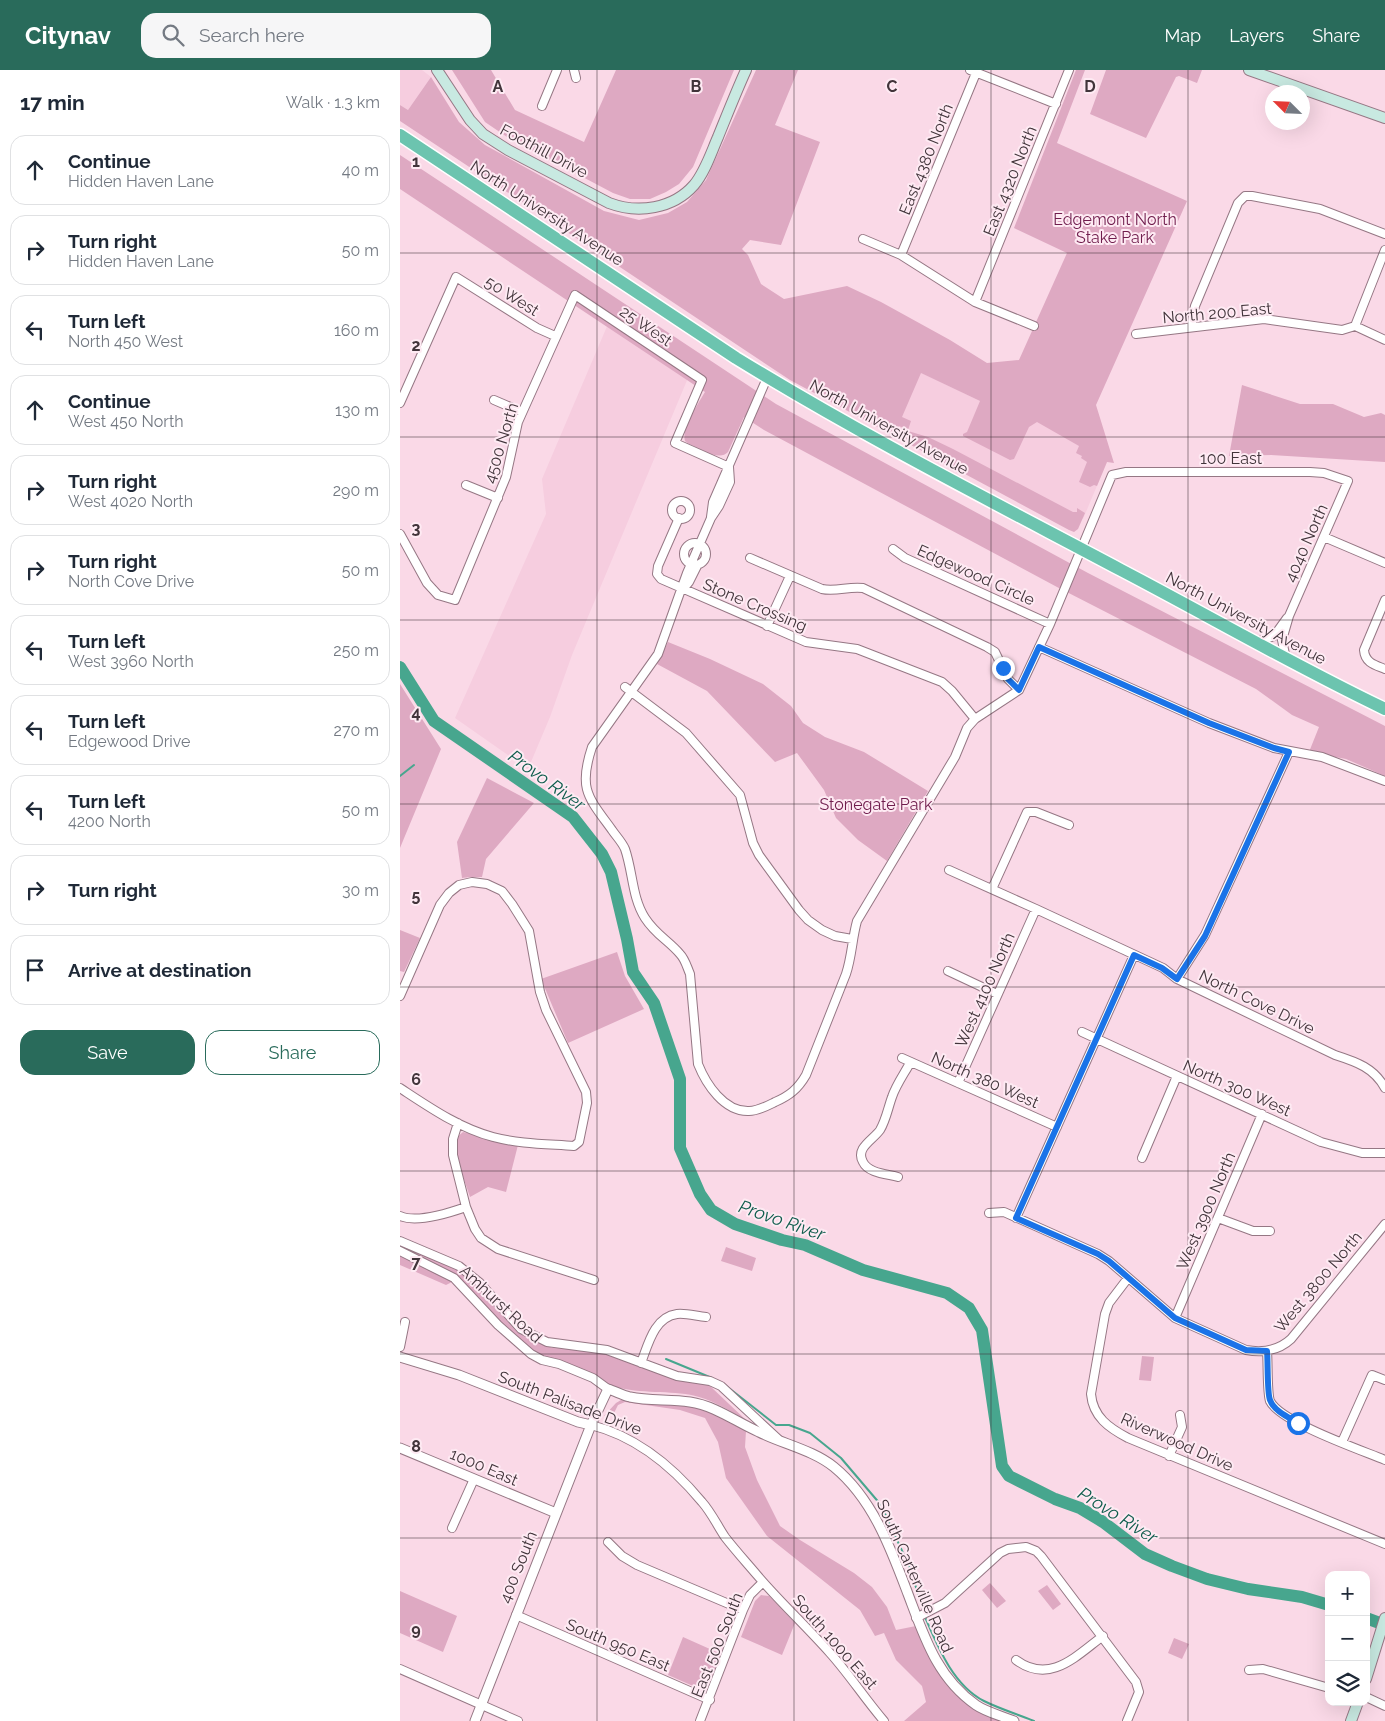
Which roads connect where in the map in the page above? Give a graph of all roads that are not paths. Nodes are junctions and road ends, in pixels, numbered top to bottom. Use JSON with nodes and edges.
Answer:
{"nodes":[{"id":1,"x":437,"y":70,"type":"edge"},
{"id":2,"x":557,"y":70,"type":"edge"},
{"id":3,"x":746,"y":70,"type":"edge"},
{"id":4,"x":1069,"y":70,"type":"edge"},
{"id":5,"x":1249,"y":70,"type":"edge"},
{"id":6,"x":973,"y":71,"type":"edge"},
{"id":7,"x":1056,"y":104,"type":"junction"},
{"id":8,"x":542,"y":106,"type":"dead end"},
{"id":9,"x":1385,"y":118,"type":"edge"},
{"id":10,"x":400,"y":135,"type":"edge"},
{"id":11,"x":1385,"y":234,"type":"edge"},
{"id":12,"x":863,"y":239,"type":"dead end"},
{"id":13,"x":1385,"y":250,"type":"edge"},
{"id":14,"x":901,"y":255,"type":"junction"},
{"id":15,"x":575,"y":295,"type":"joint"},
{"id":16,"x":976,"y":302,"type":"junction"},
{"id":17,"x":1034,"y":326,"type":"dead end"},
{"id":18,"x":1355,"y":326,"type":"junction"},
{"id":19,"x":1192,"y":328,"type":"junction"},
{"id":20,"x":1136,"y":334,"type":"dead end"},
{"id":21,"x":555,"y":336,"type":"junction"},
{"id":22,"x":1385,"y":340,"type":"edge"},
{"id":23,"x":767,"y":378,"type":"junction"},
{"id":24,"x":494,"y":400,"type":"dead end"},
{"id":25,"x":400,"y":403,"type":"edge"},
{"id":26,"x":522,"y":412,"type":"junction"},
{"id":27,"x":729,"y":467,"type":"junction"},
{"id":28,"x":1348,"y":481,"type":"joint"},
{"id":29,"x":466,"y":485,"type":"dead end"},
{"id":30,"x":498,"y":498,"type":"junction"},
{"id":31,"x":679,"y":518,"type":"dead end"},
{"id":32,"x":400,"y":534,"type":"edge"},
{"id":33,"x":1324,"y":537,"type":"junction"},
{"id":34,"x":699,"y":546,"type":"junction"},
{"id":35,"x":893,"y":549,"type":"dead end"},
{"id":36,"x":1082,"y":549,"type":"junction"},
{"id":37,"x":750,"y":558,"type":"dead end"},
{"id":38,"x":1385,"y":563,"type":"edge"},
{"id":39,"x":694,"y":565,"type":"junction"},
{"id":40,"x":790,"y":576,"type":"junction"},
{"id":41,"x":682,"y":589,"type":"junction"},
{"id":42,"x":1385,"y":600,"type":"edge"},
{"id":43,"x":1288,"y":616,"type":"junction"},
{"id":44,"x":1050,"y":624,"type":"junction"},
{"id":45,"x":767,"y":626,"type":"junction"},
{"id":46,"x":1255,"y":642,"type":"junction"},
{"id":47,"x":1039,"y":647,"type":"junction"},
{"id":48,"x":1286,"y":659,"type":"junction"},
{"id":49,"x":1381,"y":668,"type":"edge"},
{"id":50,"x":625,"y":687,"type":"dead end"},
{"id":51,"x":1019,"y":690,"type":"junction"},
{"id":52,"x":633,"y":692,"type":"junction"},
{"id":53,"x":1385,"y":709,"type":"edge"},
{"id":54,"x":975,"y":719,"type":"junction"},
{"id":55,"x":1289,"y":752,"type":"junction"},
{"id":56,"x":1385,"y":781,"type":"edge"},
{"id":57,"x":1070,"y":825,"type":"dead end"},
{"id":58,"x":949,"y":870,"type":"dead end"},
{"id":59,"x":992,"y":889,"type":"junction"},
{"id":60,"x":1036,"y":909,"type":"junction"},
{"id":61,"x":852,"y":939,"type":"junction"},
{"id":62,"x":1134,"y":955,"type":"junction"},
{"id":63,"x":948,"y":971,"type":"dead end"},
{"id":64,"x":1177,"y":979,"type":"junction"},
{"id":65,"x":997,"y":994,"type":"junction"},
{"id":66,"x":400,"y":996,"type":"edge"},
{"id":67,"x":1082,"y":1032,"type":"dead end"},
{"id":68,"x":1096,"y":1039,"type":"junction"},
{"id":69,"x":902,"y":1058,"type":"dead end"},
{"id":70,"x":910,"y":1063,"type":"junction"},
{"id":71,"x":1177,"y":1076,"type":"junction"},
{"id":72,"x":958,"y":1083,"type":"junction"},
{"id":73,"x":400,"y":1088,"type":"edge"},
{"id":74,"x":1385,"y":1088,"type":"edge"},
{"id":75,"x":1262,"y":1114,"type":"junction"},
{"id":76,"x":458,"y":1123,"type":"junction"},
{"id":77,"x":1057,"y":1127,"type":"junction"},
{"id":78,"x":1385,"y":1153,"type":"edge"},
{"id":79,"x":1142,"y":1158,"type":"dead end"},
{"id":80,"x":898,"y":1177,"type":"dead end"},
{"id":81,"x":466,"y":1206,"type":"junction"},
{"id":82,"x":989,"y":1213,"type":"dead end"},
{"id":83,"x":400,"y":1216,"type":"edge"},
{"id":84,"x":1016,"y":1218,"type":"junction"},
{"id":85,"x":1218,"y":1218,"type":"junction"},
{"id":86,"x":1385,"y":1224,"type":"edge"},
{"id":87,"x":1270,"y":1231,"type":"dead end"},
{"id":88,"x":400,"y":1242,"type":"edge"},
{"id":89,"x":400,"y":1251,"type":"edge"},
{"id":90,"x":1128,"y":1278,"type":"junction"},
{"id":91,"x":594,"y":1280,"type":"dead end"},
{"id":92,"x":706,"y":1317,"type":"dead end"},
{"id":93,"x":1175,"y":1318,"type":"junction"},
{"id":94,"x":405,"y":1322,"type":"dead end"},
{"id":95,"x":400,"y":1347,"type":"edge"},
{"id":96,"x":1267,"y":1351,"type":"junction"},
{"id":97,"x":400,"y":1357,"type":"edge"},
{"id":98,"x":641,"y":1363,"type":"junction"},
{"id":99,"x":1385,"y":1380,"type":"edge"},
{"id":100,"x":608,"y":1389,"type":"junction"},
{"id":101,"x":1180,"y":1415,"type":"dead end"},
{"id":102,"x":591,"y":1425,"type":"junction"},
{"id":103,"x":779,"y":1440,"type":"junction"},
{"id":104,"x":1342,"y":1442,"type":"junction"},
{"id":105,"x":400,"y":1448,"type":"edge"},
{"id":106,"x":1169,"y":1456,"type":"junction"},
{"id":107,"x":1385,"y":1460,"type":"edge"},
{"id":108,"x":474,"y":1479,"type":"junction"},
{"id":109,"x":556,"y":1513,"type":"junction"},
{"id":110,"x":452,"y":1528,"type":"dead end"},
{"id":111,"x":608,"y":1542,"type":"dead end"},
{"id":112,"x":1385,"y":1544,"type":"edge"},
{"id":113,"x":763,"y":1582,"type":"junction"},
{"id":114,"x":743,"y":1610,"type":"junction"},
{"id":115,"x":516,"y":1615,"type":"junction"},
{"id":116,"x":916,"y":1618,"type":"junction"},
{"id":117,"x":1385,"y":1618,"type":"edge"},
{"id":118,"x":1102,"y":1636,"type":"junction"},
{"id":119,"x":1016,"y":1660,"type":"dead end"},
{"id":120,"x":1370,"y":1667,"type":"edge"},
{"id":121,"x":400,"y":1669,"type":"edge"},
{"id":122,"x":1249,"y":1670,"type":"dead end"},
{"id":123,"x":1325,"y":1687,"type":"edge"},
{"id":124,"x":1370,"y":1699,"type":"edge"},
{"id":125,"x":710,"y":1700,"type":"junction"},
{"id":126,"x":481,"y":1705,"type":"junction"},
{"id":127,"x":1357,"y":1706,"type":"edge"},
{"id":128,"x":1385,"y":1706,"type":"edge"},
{"id":129,"x":475,"y":1721,"type":"edge"},
{"id":130,"x":518,"y":1721,"type":"edge"},
{"id":131,"x":700,"y":1721,"type":"edge"},
{"id":132,"x":884,"y":1721,"type":"edge"},
{"id":133,"x":1014,"y":1721,"type":"edge"},
{"id":134,"x":1127,"y":1721,"type":"edge"},
{"id":135,"x":1351,"y":1721,"type":"edge"}],
"edges":[{"from":1,"to":3,"type":"main road","name":"Foothill Drive"},
{"from":2,"to":8,"type":"street"},
{"from":4,"to":7,"type":"street","name":"East 4320 North"},
{"from":5,"to":9,"type":"main road"},
{"from":6,"to":7,"type":"street"},
{"from":6,"to":14,"type":"street","name":"East 4380 North"},
{"from":7,"to":16,"type":"street","name":"East 4320 North"},
{"from":10,"to":23,"type":"highway","name":"North University Avenue"},
{"from":11,"to":19,"type":"street"},
{"from":12,"to":14,"type":"street"},
{"from":13,"to":18,"type":"street"},
{"from":14,"to":16,"type":"street"},
{"from":15,"to":21,"type":"street","name":"4500 North"},
{"from":15,"to":27,"type":"street","name":"25 West"},
{"from":16,"to":17,"type":"street"},
{"from":18,"to":19,"type":"street","name":"North 200 East"},
{"from":18,"to":22,"type":"street"},
{"from":19,"to":20,"type":"street","name":"North 200 East"},
{"from":21,"to":25,"type":"street","name":"50 West"},
{"from":21,"to":26,"type":"street","name":"4500 North"},
{"from":23,"to":27,"type":"street"},
{"from":23,"to":36,"type":"highway","name":"North University Avenue"},
{"from":24,"to":26,"type":"street"},
{"from":26,"to":30,"type":"street","name":"4500 North"},
{"from":27,"to":34,"type":"street"},
{"from":28,"to":33,"type":"street","name":"4040 North"},
{"from":28,"to":36,"type":"street","name":"100 East"},
{"from":29,"to":30,"type":"street"},
{"from":30,"to":32,"type":"street","name":"4500 North"},
{"from":31,"to":41,"type":"street","name":"Stone Crossing"},
{"from":33,"to":38,"type":"street"},
{"from":33,"to":43,"type":"street","name":"4040 North"},
{"from":34,"to":39,"type":"street"},
{"from":34,"to":39,"type":"street"},
{"from":35,"to":44,"type":"street","name":"Edgewood Circle"},
{"from":36,"to":44,"type":"street"},
{"from":36,"to":46,"type":"highway","name":"North University Avenue"},
{"from":37,"to":40,"type":"street"},
{"from":39,"to":41,"type":"street"},
{"from":40,"to":45,"type":"street"},
{"from":40,"to":51,"type":"street"},
{"from":41,"to":45,"type":"street","name":"Stone Crossing"},
{"from":41,"to":52,"type":"street"},
{"from":42,"to":49,"type":"street"},
{"from":43,"to":46,"type":"street","name":"4040 North"},
{"from":43,"to":48,"type":"street","name":"4040 North"},
{"from":44,"to":47,"type":"street"},
{"from":45,"to":54,"type":"street","name":"Stone Crossing"},
{"from":46,"to":48,"type":"highway","name":"North University Avenue"},
{"from":47,"to":51,"type":"street"},
{"from":47,"to":55,"type":"street"},
{"from":48,"to":53,"type":"highway","name":"North University Avenue"},
{"from":50,"to":52,"type":"street"},
{"from":51,"to":54,"type":"street"},
{"from":52,"to":61,"type":"street"},
{"from":52,"to":61,"type":"street"},
{"from":54,"to":61,"type":"street"},
{"from":55,"to":56,"type":"street"},
{"from":55,"to":64,"type":"street"},
{"from":57,"to":59,"type":"street"},
{"from":58,"to":59,"type":"street","name":"North Cove Drive"},
{"from":59,"to":60,"type":"street","name":"North Cove Drive"},
{"from":60,"to":62,"type":"street","name":"North Cove Drive"},
{"from":60,"to":65,"type":"street","name":"West 4100 North"},
{"from":62,"to":64,"type":"street","name":"North Cove Drive"},
{"from":62,"to":68,"type":"street"},
{"from":63,"to":65,"type":"street"},
{"from":64,"to":74,"type":"street","name":"North Cove Drive"},
{"from":65,"to":72,"type":"street","name":"West 4100 North"},
{"from":66,"to":76,"type":"street"},
{"from":67,"to":68,"type":"street","name":"North 300 West"},
{"from":68,"to":71,"type":"street","name":"North 300 West"},
{"from":68,"to":77,"type":"street"},
{"from":69,"to":70,"type":"street","name":"North 380 West"},
{"from":70,"to":72,"type":"street","name":"North 380 West"},
{"from":70,"to":80,"type":"street"},
{"from":71,"to":75,"type":"street","name":"North 300 West"},
{"from":71,"to":79,"type":"street"},
{"from":72,"to":77,"type":"street","name":"North 380 West"},
{"from":73,"to":76,"type":"street"},
{"from":75,"to":78,"type":"street","name":"North 300 West"},
{"from":75,"to":85,"type":"street","name":"West 3900 North"},
{"from":76,"to":81,"type":"street"},
{"from":77,"to":84,"type":"street"},
{"from":81,"to":83,"type":"street"},
{"from":81,"to":91,"type":"street"},
{"from":82,"to":84,"type":"street"},
{"from":84,"to":90,"type":"street"},
{"from":85,"to":87,"type":"street"},
{"from":85,"to":93,"type":"street","name":"West 3900 North"},
{"from":86,"to":96,"type":"street","name":"West 3800 North"},
{"from":88,"to":98,"type":"street","name":"South Carterville Road"},
{"from":89,"to":100,"type":"street","name":"Amhurst Road"},
{"from":90,"to":93,"type":"street"},
{"from":90,"to":106,"type":"street","name":"Riverwood Drive"},
{"from":92,"to":98,"type":"street"},
{"from":93,"to":96,"type":"street"},
{"from":94,"to":95,"type":"street"},
{"from":96,"to":104,"type":"street"},
{"from":97,"to":102,"type":"street","name":"South Palisade Drive"},
{"from":98,"to":103,"type":"street","name":"South Carterville Road"},
{"from":99,"to":104,"type":"street"},
{"from":100,"to":102,"type":"street","name":"400 South"},
{"from":100,"to":103,"type":"street","name":"Amhurst Road"},
{"from":101,"to":106,"type":"street"},
{"from":102,"to":109,"type":"street","name":"400 South"},
{"from":102,"to":113,"type":"street","name":"South Palisade Drive"},
{"from":103,"to":116,"type":"street","name":"South Carterville Road"},
{"from":104,"to":107,"type":"street"},
{"from":105,"to":108,"type":"street","name":"1000 East"},
{"from":106,"to":112,"type":"street","name":"Riverwood Drive"},
{"from":108,"to":109,"type":"street","name":"1000 East"},
{"from":108,"to":110,"type":"street"},
{"from":109,"to":115,"type":"street","name":"400 South"},
{"from":111,"to":114,"type":"street"},
{"from":113,"to":114,"type":"street","name":"East 500 South"},
{"from":113,"to":132,"type":"street","name":"South 1000 East"},
{"from":114,"to":125,"type":"street","name":"East 500 South"},
{"from":115,"to":125,"type":"street","name":"South 950 East"},
{"from":115,"to":126,"type":"street","name":"400 South"},
{"from":116,"to":118,"type":"street"},
{"from":116,"to":133,"type":"street","name":"South Carterville Road"},
{"from":117,"to":120,"type":"main road"},
{"from":118,"to":119,"type":"street"},
{"from":118,"to":134,"type":"street"},
{"from":121,"to":126,"type":"street"},
{"from":122,"to":123,"type":"street"},
{"from":124,"to":128,"type":"street"},
{"from":125,"to":131,"type":"street","name":"East 500 South"},
{"from":126,"to":129,"type":"street","name":"400 South"},
{"from":126,"to":130,"type":"street"},
{"from":127,"to":135,"type":"main road"}]}
